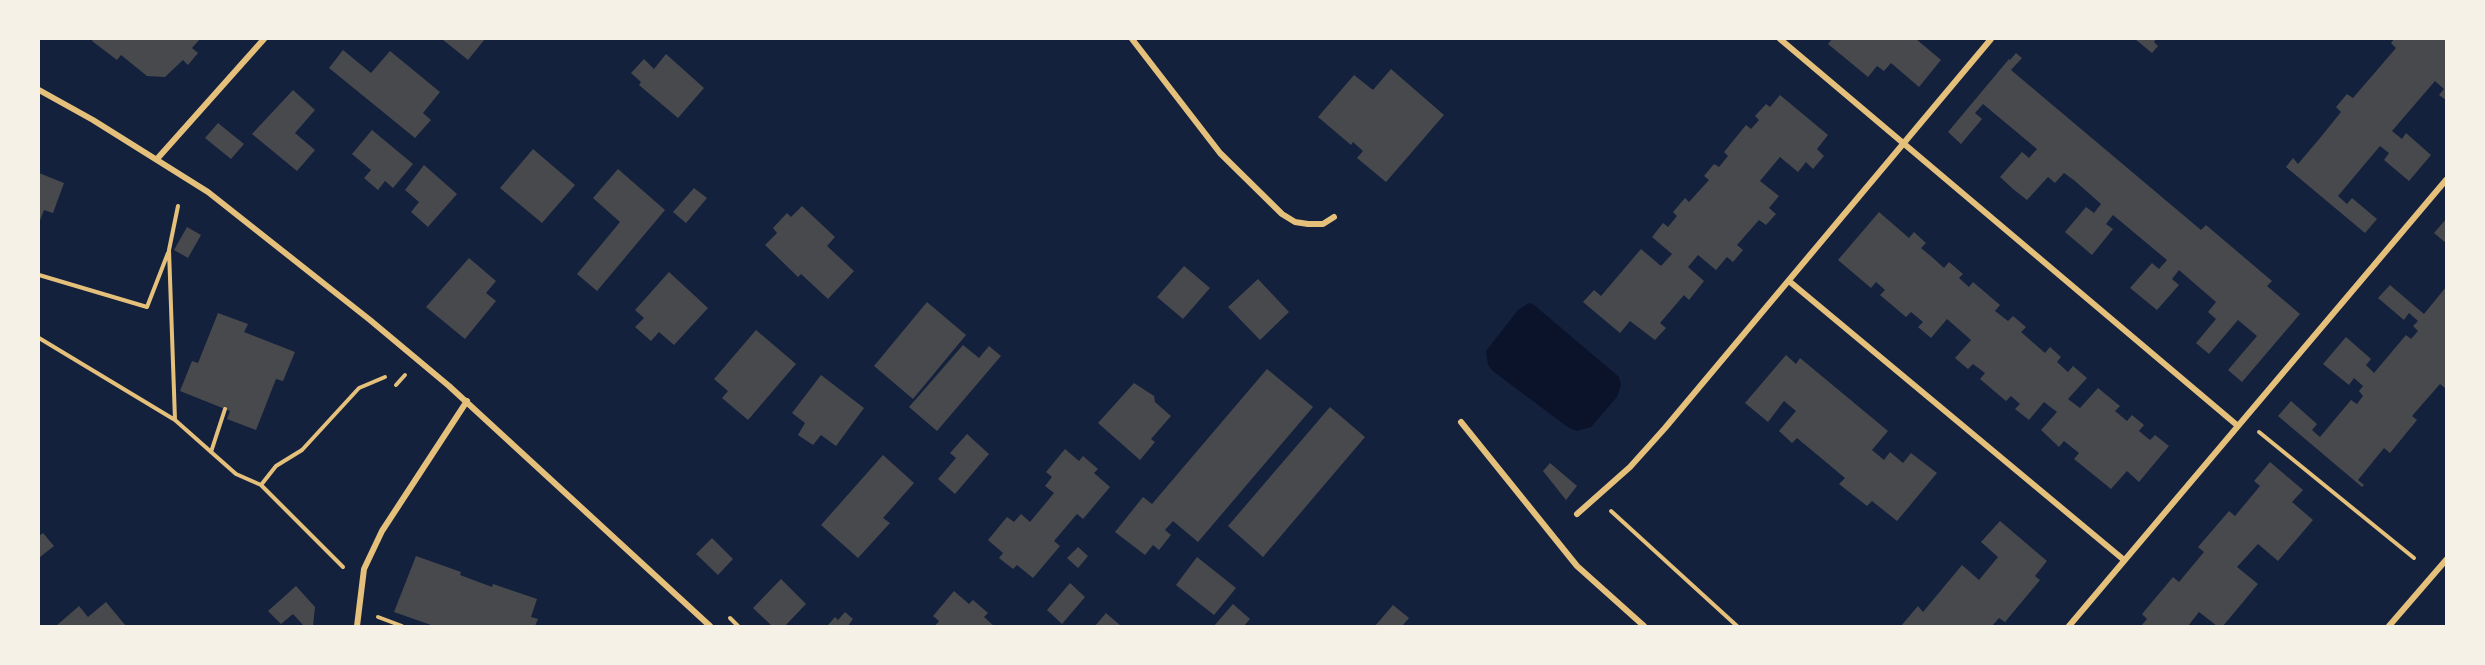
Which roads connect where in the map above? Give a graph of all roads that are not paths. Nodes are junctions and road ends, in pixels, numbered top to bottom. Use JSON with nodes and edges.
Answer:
{"nodes":[{"id":1,"x":264,"y":39,"type":"edge"},
{"id":2,"x":1132,"y":39,"type":"edge"},
{"id":3,"x":1780,"y":39,"type":"edge"},
{"id":4,"x":1991,"y":39,"type":"edge"},
{"id":5,"x":39,"y":90,"type":"edge"},
{"id":6,"x":1902,"y":143,"type":"junction"},
{"id":7,"x":157,"y":159,"type":"junction"},
{"id":8,"x":2446,"y":180,"type":"edge"},
{"id":9,"x":1334,"y":217,"type":"dead end"},
{"id":10,"x":1789,"y":280,"type":"junction"},
{"id":11,"x":466,"y":401,"type":"junction"},
{"id":12,"x":1461,"y":422,"type":"dead end"},
{"id":13,"x":2238,"y":426,"type":"junction"},
{"id":14,"x":1577,"y":514,"type":"dead end"},
{"id":15,"x":2124,"y":560,"type":"junction"},
{"id":16,"x":2446,"y":560,"type":"edge"},
{"id":17,"x":357,"y":626,"type":"edge"},
{"id":18,"x":710,"y":626,"type":"edge"},
{"id":19,"x":1644,"y":626,"type":"edge"},
{"id":20,"x":2069,"y":626,"type":"edge"},
{"id":21,"x":2389,"y":626,"type":"edge"}],
"edges":[{"from":1,"to":7,"type":"street"},
{"from":2,"to":9,"type":"street"},
{"from":3,"to":6,"type":"street"},
{"from":4,"to":6,"type":"street"},
{"from":5,"to":7,"type":"street"},
{"from":6,"to":10,"type":"street"},
{"from":6,"to":13,"type":"street"},
{"from":7,"to":11,"type":"street"},
{"from":8,"to":13,"type":"street"},
{"from":10,"to":14,"type":"street"},
{"from":10,"to":15,"type":"street"},
{"from":11,"to":17,"type":"street"},
{"from":11,"to":18,"type":"street"},
{"from":12,"to":19,"type":"street"},
{"from":13,"to":15,"type":"street"},
{"from":15,"to":20,"type":"street"},
{"from":16,"to":21,"type":"street"}]}
